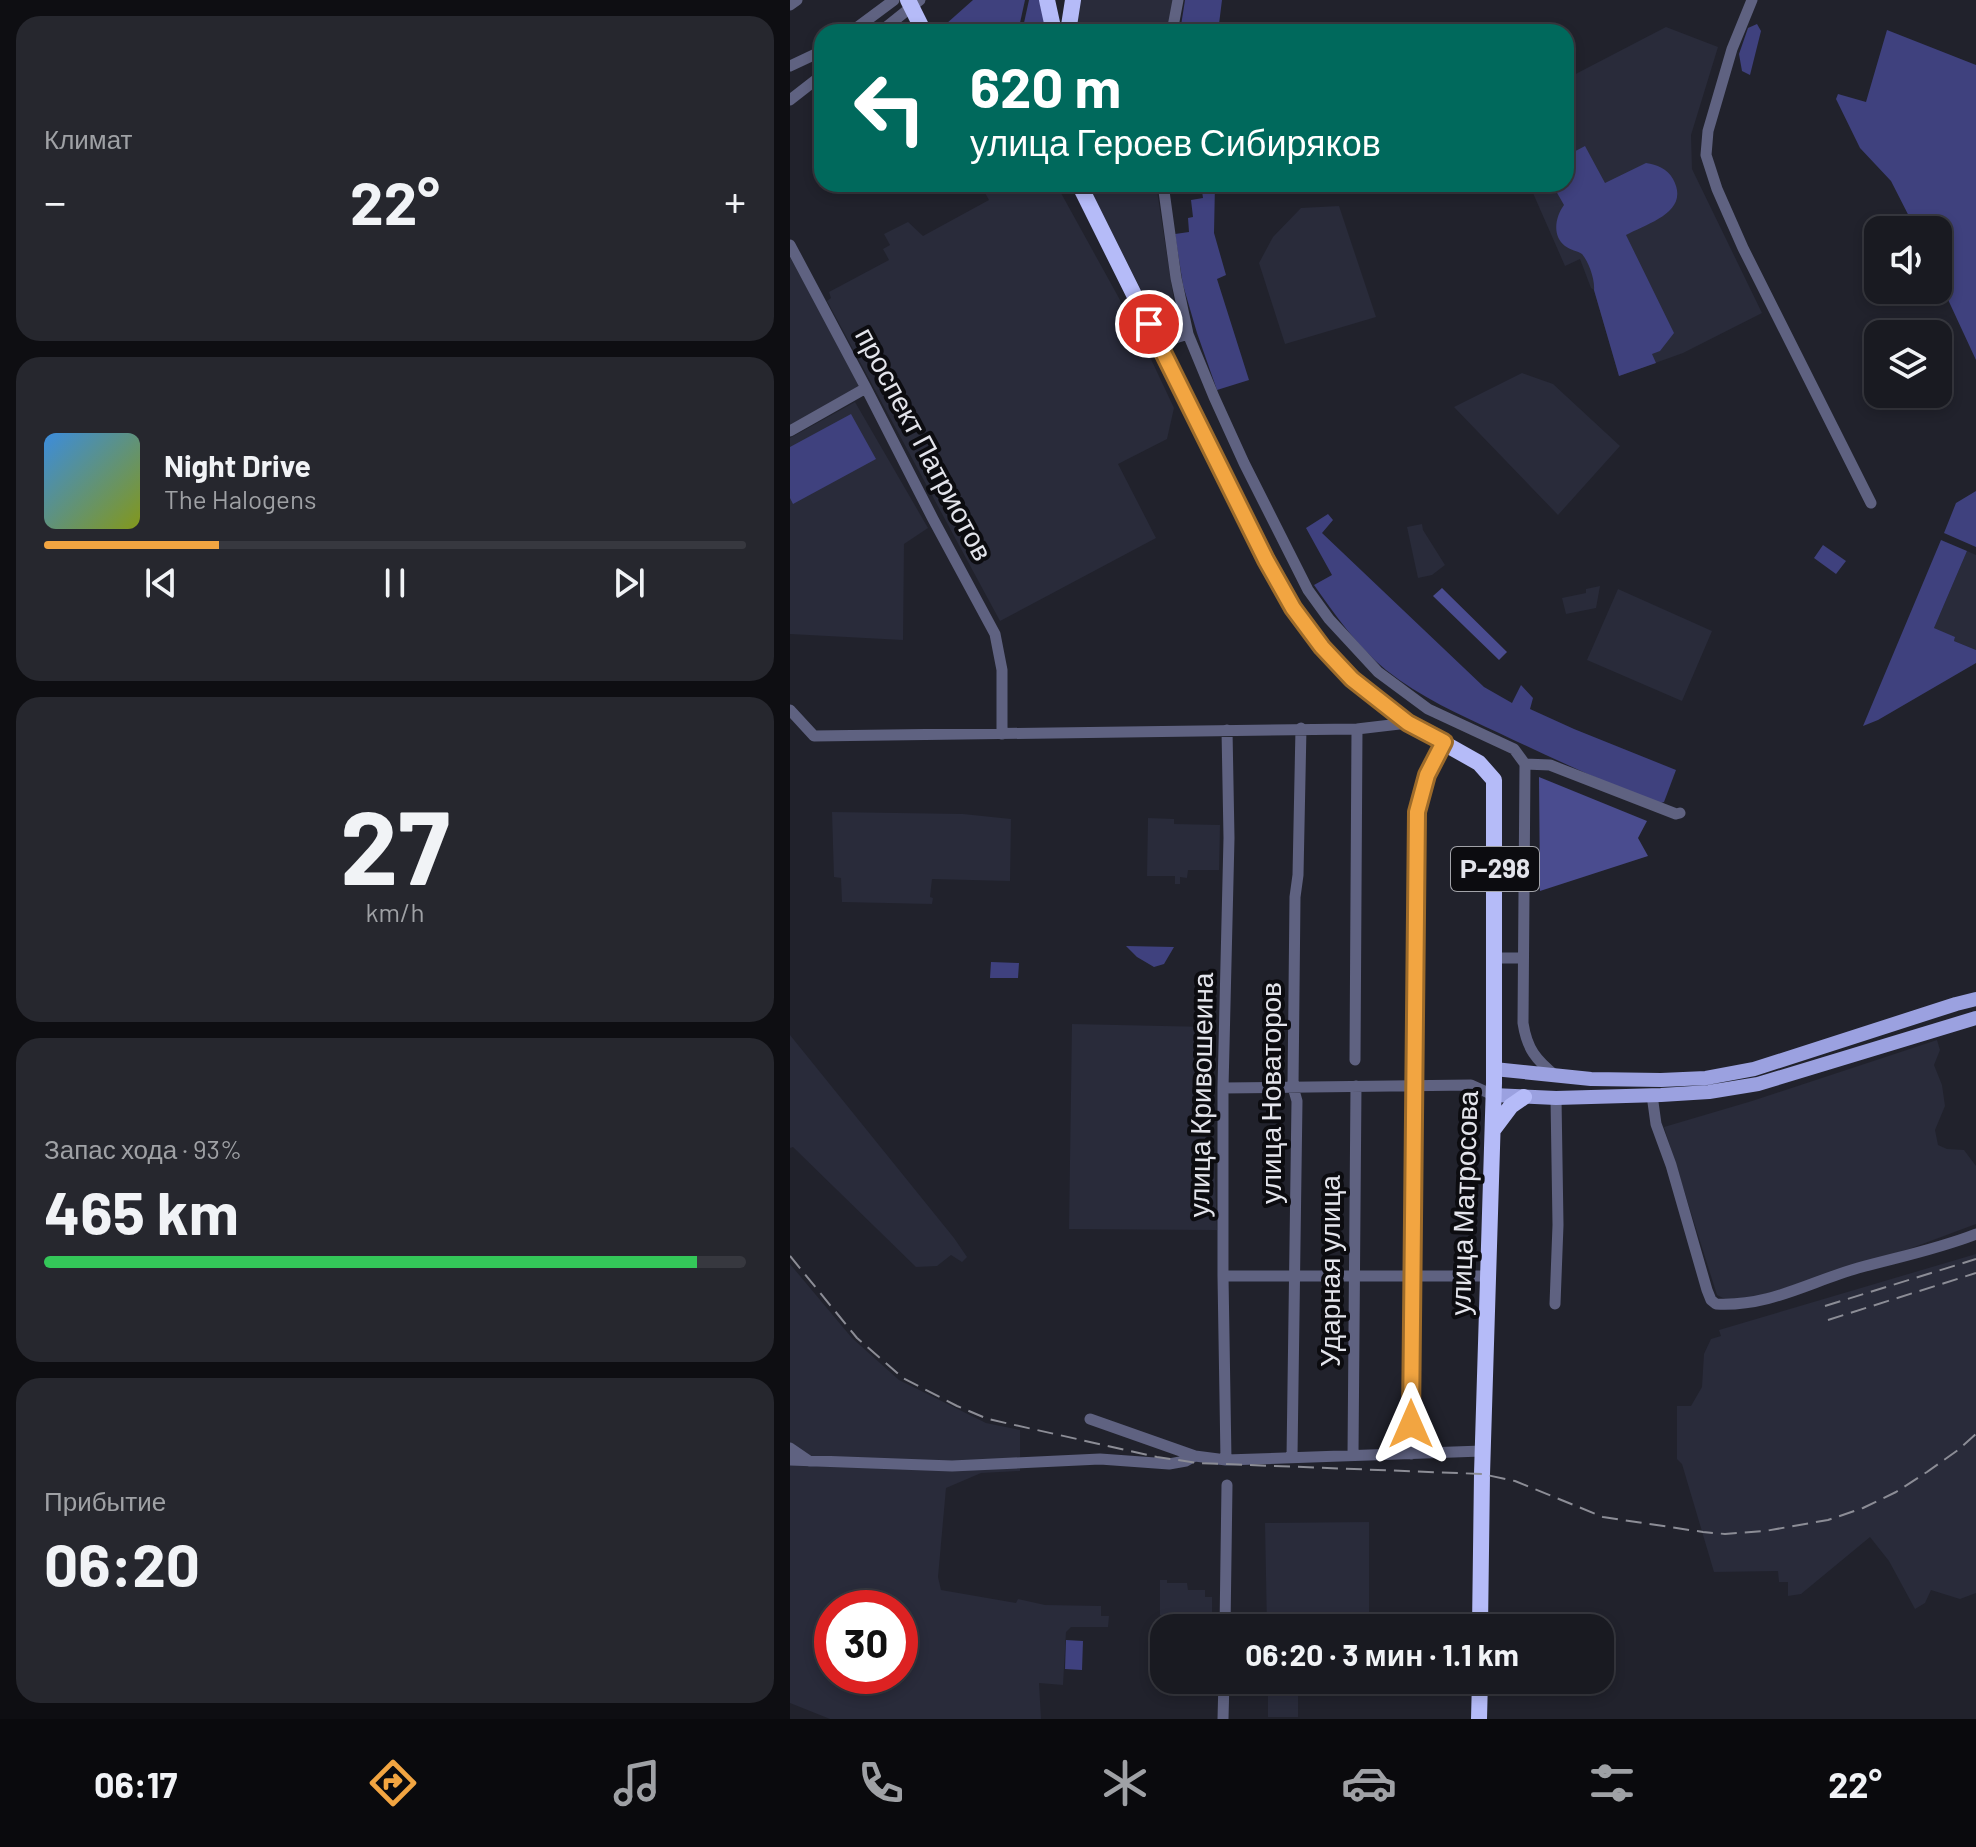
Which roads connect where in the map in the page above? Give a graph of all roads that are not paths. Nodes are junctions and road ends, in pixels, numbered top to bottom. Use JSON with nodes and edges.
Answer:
{"nodes":[{"id":1,"x":797,"y":0,"type":"edge"},
{"id":2,"x":894,"y":0,"type":"edge"},
{"id":3,"x":908,"y":0,"type":"edge"},
{"id":4,"x":920,"y":0,"type":"edge"},
{"id":5,"x":1047,"y":0,"type":"edge"},
{"id":6,"x":1073,"y":0,"type":"edge"},
{"id":7,"x":1178,"y":0,"type":"edge"},
{"id":8,"x":1752,"y":0,"type":"edge"},
{"id":9,"x":790,"y":5,"type":"edge"},
{"id":10,"x":862,"y":24,"type":"edge"},
{"id":11,"x":890,"y":24,"type":"edge"},
{"id":12,"x":920,"y":24,"type":"edge"},
{"id":13,"x":1052,"y":24,"type":"edge"},
{"id":14,"x":1069,"y":24,"type":"edge"},
{"id":15,"x":1174,"y":24,"type":"edge"},
{"id":16,"x":814,"y":55,"type":"edge"},
{"id":17,"x":790,"y":66,"type":"edge"},
{"id":18,"x":814,"y":81,"type":"edge"},
{"id":19,"x":790,"y":100,"type":"edge"},
{"id":20,"x":1082,"y":192,"type":"edge"},
{"id":21,"x":1164,"y":192,"type":"edge"},
{"id":22,"x":790,"y":245,"type":"edge"},
{"id":23,"x":1188,"y":334,"type":"junction"},
{"id":24,"x":1159,"y":343,"type":"junction"},
{"id":25,"x":866,"y":388,"type":"junction"},
{"id":26,"x":790,"y":431,"type":"edge"},
{"id":27,"x":1871,"y":503,"type":"dead end"},
{"id":28,"x":790,"y":710,"type":"edge"},
{"id":29,"x":1408,"y":723,"type":"junction"},
{"id":30,"x":1301,"y":728,"type":"junction"},
{"id":31,"x":1357,"y":729,"type":"junction"},
{"id":32,"x":1227,"y":730,"type":"junction"},
{"id":33,"x":1002,"y":734,"type":"junction"},
{"id":34,"x":1444,"y":742,"type":"junction"},
{"id":35,"x":1525,"y":764,"type":"junction"},
{"id":36,"x":1680,"y":813,"type":"dead end"},
{"id":37,"x":1494,"y":958,"type":"junction"},
{"id":38,"x":1522,"y":958,"type":"junction"},
{"id":39,"x":1976,"y":999,"type":"edge"},
{"id":40,"x":1976,"y":1018,"type":"edge"},
{"id":41,"x":1355,"y":1060,"type":"dead end"},
{"id":42,"x":1494,"y":1069,"type":"junction"},
{"id":43,"x":1557,"y":1076,"type":"junction"},
{"id":44,"x":1471,"y":1085,"type":"junction"},
{"id":45,"x":1356,"y":1086,"type":"junction"},
{"id":46,"x":1293,"y":1087,"type":"junction"},
{"id":47,"x":1415,"y":1087,"type":"junction"},
{"id":48,"x":1223,"y":1088,"type":"junction"},
{"id":49,"x":1493,"y":1095,"type":"junction"},
{"id":50,"x":1652,"y":1095,"type":"junction"},
{"id":51,"x":1524,"y":1097,"type":"junction"},
{"id":52,"x":1556,"y":1098,"type":"junction"},
{"id":53,"x":1492,"y":1132,"type":"junction"},
{"id":54,"x":1976,"y":1234,"type":"edge"},
{"id":55,"x":1295,"y":1275,"type":"junction"},
{"id":56,"x":1223,"y":1276,"type":"junction"},
{"id":57,"x":1353,"y":1276,"type":"junction"},
{"id":58,"x":1412,"y":1276,"type":"junction"},
{"id":59,"x":1487,"y":1276,"type":"junction"},
{"id":60,"x":1555,"y":1304,"type":"dead end"},
{"id":61,"x":1090,"y":1419,"type":"dead end"},
{"id":62,"x":790,"y":1448,"type":"edge"},
{"id":63,"x":1482,"y":1451,"type":"junction"},
{"id":64,"x":1411,"y":1454,"type":"junction"},
{"id":65,"x":1353,"y":1455,"type":"junction"},
{"id":66,"x":1195,"y":1456,"type":"junction"},
{"id":67,"x":1292,"y":1457,"type":"junction"},
{"id":68,"x":790,"y":1460,"type":"edge"},
{"id":69,"x":1226,"y":1460,"type":"junction"},
{"id":70,"x":809,"y":1461,"type":"junction"},
{"id":71,"x":1227,"y":1485,"type":"dead end"},
{"id":72,"x":1225,"y":1614,"type":"edge"},
{"id":73,"x":1480,"y":1614,"type":"edge"},
{"id":74,"x":1224,"y":1694,"type":"edge"},
{"id":75,"x":1480,"y":1694,"type":"edge"},
{"id":76,"x":1223,"y":1719,"type":"edge"},
{"id":77,"x":1479,"y":1719,"type":"edge"}],
"edges":[{"from":1,"to":9,"type":"street"},
{"from":2,"to":10,"type":"street"},
{"from":3,"to":12,"type":"highway"},
{"from":4,"to":11,"type":"street"},
{"from":5,"to":13,"type":"highway"},
{"from":6,"to":14,"type":"highway"},
{"from":7,"to":15,"type":"street"},
{"from":8,"to":27,"type":"street"},
{"from":16,"to":17,"type":"street"},
{"from":18,"to":19,"type":"street"},
{"from":20,"to":24,"type":"highway","number":"Р-298"},
{"from":21,"to":23,"type":"street"},
{"from":22,"to":25,"type":"street","name":"проспект Патриотов"},
{"from":23,"to":24,"type":"street"},
{"from":23,"to":35,"type":"street"},
{"from":24,"to":29,"type":"highway","number":"Р-298"},
{"from":25,"to":26,"type":"street"},
{"from":25,"to":33,"type":"street","name":"проспект Патриотов"},
{"from":28,"to":33,"type":"street"},
{"from":29,"to":31,"type":"street"},
{"from":29,"to":34,"type":"highway","number":"Р-298"},
{"from":30,"to":31,"type":"street"},
{"from":30,"to":32,"type":"street"},
{"from":30,"to":46,"type":"street","name":"улица Новаторов"},
{"from":31,"to":41,"type":"street"},
{"from":32,"to":33,"type":"street"},
{"from":32,"to":48,"type":"street","name":"улица Кривошеина"},
{"from":34,"to":37,"type":"highway","name":"улица Матросова","number":"Р-298"},
{"from":34,"to":47,"type":"street"},
{"from":35,"to":36,"type":"street"},
{"from":35,"to":38,"type":"street"},
{"from":37,"to":38,"type":"street"},
{"from":37,"to":42,"type":"highway","name":"улица Матросова","number":"Р-298"},
{"from":38,"to":43,"type":"street"},
{"from":39,"to":43,"type":"main road"},
{"from":40,"to":50,"type":"main road"},
{"from":42,"to":43,"type":"main road"},
{"from":42,"to":44,"type":"street"},
{"from":42,"to":49,"type":"highway","name":"улица Матросова","number":"Р-298"},
{"from":44,"to":47,"type":"street"},
{"from":44,"to":49,"type":"street"},
{"from":45,"to":46,"type":"street"},
{"from":45,"to":47,"type":"street"},
{"from":45,"to":57,"type":"street","name":"Ударная улица"},
{"from":46,"to":48,"type":"street"},
{"from":46,"to":55,"type":"street","name":"улица Новаторов"},
{"from":47,"to":58,"type":"street"},
{"from":48,"to":56,"type":"street","name":"улица Кривошеина"},
{"from":49,"to":51,"type":"main road"},
{"from":49,"to":53,"type":"highway","name":"улица Матросова","number":"Р-298"},
{"from":50,"to":52,"type":"main road"},
{"from":50,"to":54,"type":"street"},
{"from":51,"to":52,"type":"main road"},
{"from":51,"to":53,"type":"highway"},
{"from":52,"to":60,"type":"street"},
{"from":53,"to":59,"type":"highway","name":"улица Матросова","number":"Р-298"},
{"from":55,"to":56,"type":"street"},
{"from":55,"to":57,"type":"street"},
{"from":55,"to":67,"type":"street","name":"улица Новаторов"},
{"from":56,"to":69,"type":"street","name":"улица Кривошеина"},
{"from":57,"to":58,"type":"street"},
{"from":57,"to":65,"type":"street","name":"Ударная улица"},
{"from":58,"to":59,"type":"street"},
{"from":58,"to":64,"type":"street"},
{"from":59,"to":63,"type":"highway","name":"улица Матросова","number":"Р-298"},
{"from":61,"to":66,"type":"street"},
{"from":62,"to":70,"type":"street"},
{"from":63,"to":64,"type":"street"},
{"from":63,"to":73,"type":"highway","name":"улица Матросова","number":"Р-298"},
{"from":64,"to":65,"type":"street"},
{"from":65,"to":67,"type":"street"},
{"from":66,"to":69,"type":"street"},
{"from":66,"to":70,"type":"street"},
{"from":67,"to":69,"type":"street"},
{"from":68,"to":70,"type":"street"},
{"from":71,"to":72,"type":"street"},
{"from":74,"to":76,"type":"street"},
{"from":75,"to":77,"type":"highway"}]}
